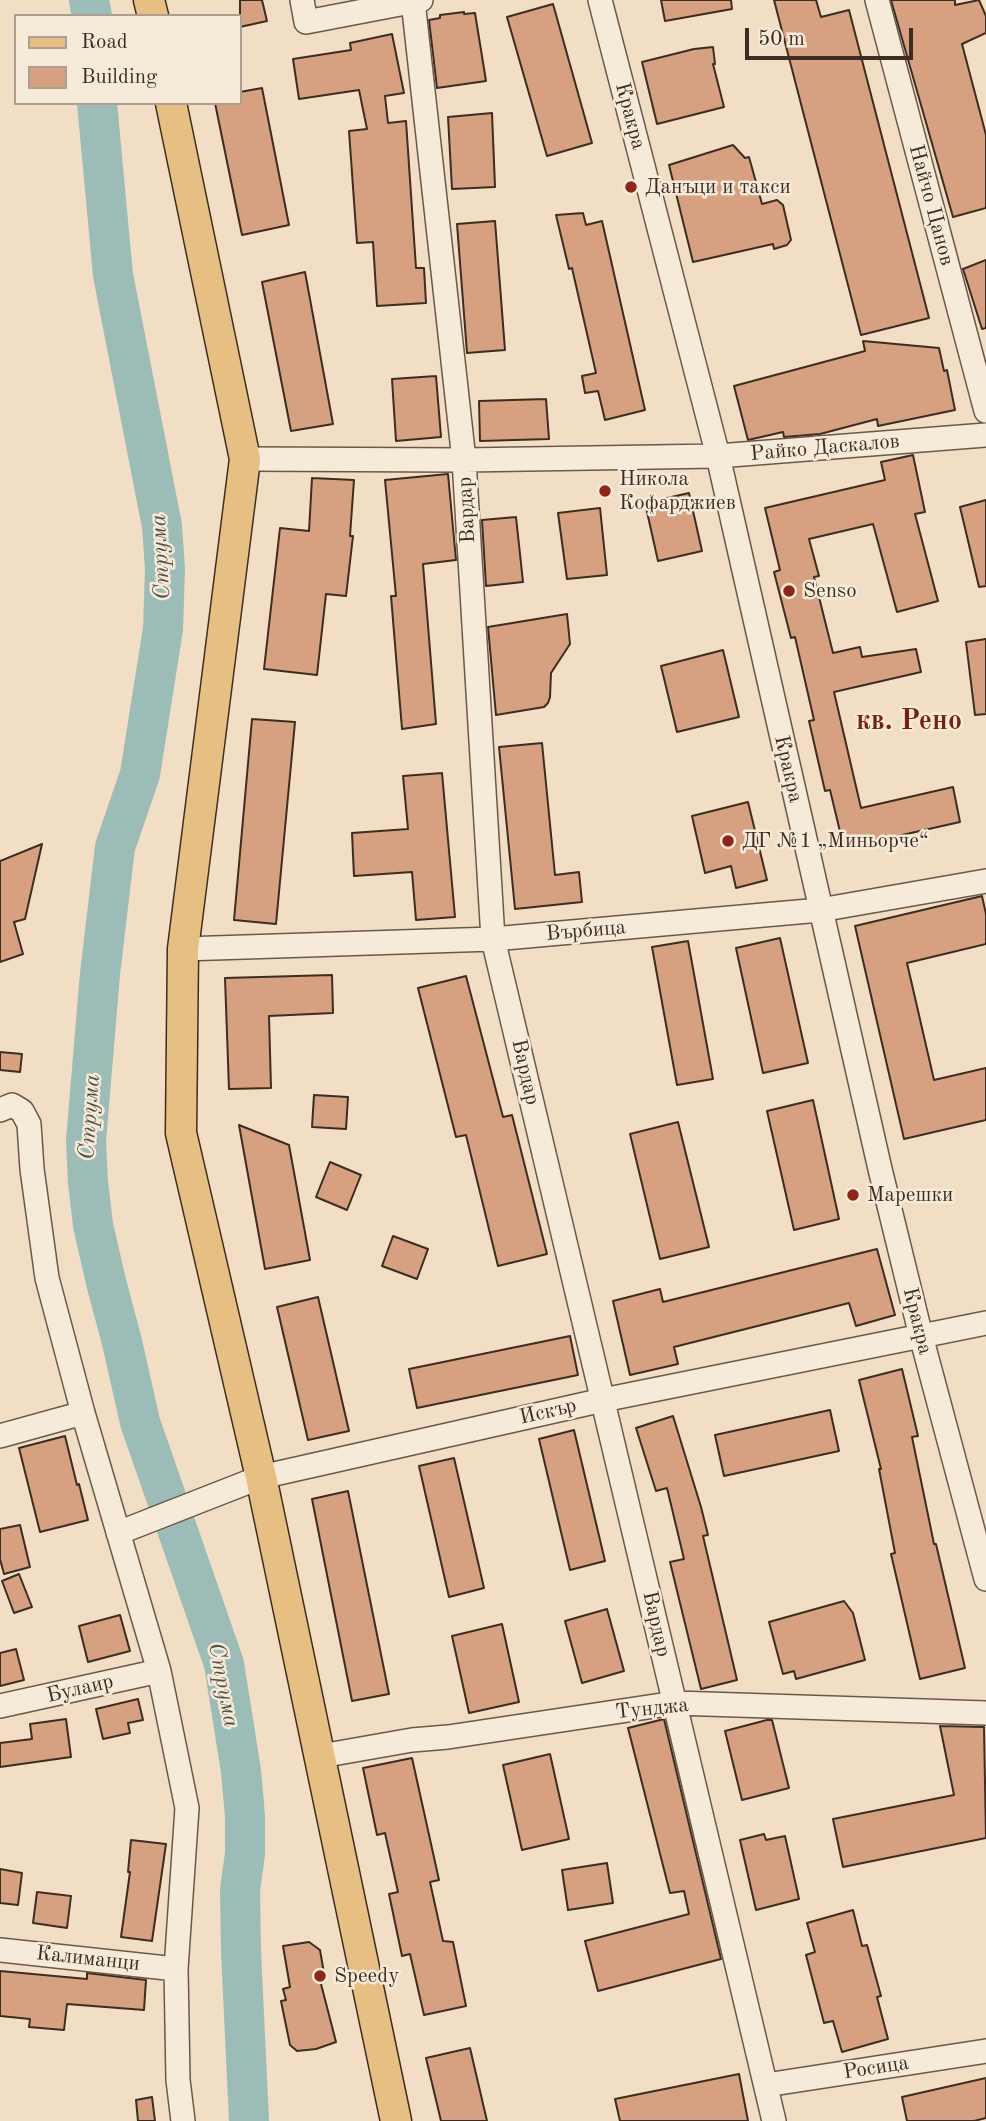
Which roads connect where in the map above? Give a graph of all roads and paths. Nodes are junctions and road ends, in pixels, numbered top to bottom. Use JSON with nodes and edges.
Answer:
{"nodes":[{"id":1,"x":302,"y":0,"type":"edge"},
{"id":2,"x":600,"y":0,"type":"edge"},
{"id":3,"x":877,"y":0,"type":"edge"},
{"id":4,"x":417,"y":1,"type":"edge"},
{"id":5,"x":171,"y":105,"type":"edge"},
{"id":6,"x":986,"y":411,"type":"edge"},
{"id":7,"x":986,"y":435,"type":"edge"},
{"id":8,"x":718,"y":456,"type":"junction"},
{"id":9,"x":245,"y":459,"type":"junction"},
{"id":10,"x":464,"y":460,"type":"junction"},
{"id":11,"x":986,"y":881,"type":"edge"},
{"id":12,"x":820,"y":910,"type":"junction"},
{"id":13,"x":493,"y":939,"type":"junction"},
{"id":14,"x":183,"y":949,"type":"junction"},
{"id":15,"x":0,"y":1110,"type":"edge"},
{"id":16,"x":986,"y":1323,"type":"edge"},
{"id":17,"x":920,"y":1336,"type":"junction"},
{"id":18,"x":603,"y":1400,"type":"junction"},
{"id":19,"x":83,"y":1413,"type":"junction"},
{"id":20,"x":0,"y":1436,"type":"edge"},
{"id":21,"x":261,"y":1477,"type":"junction"},
{"id":22,"x":118,"y":1533,"type":"junction"},
{"id":23,"x":986,"y":1578,"type":"edge"},
{"id":24,"x":159,"y":1671,"type":"junction"},
{"id":25,"x":675,"y":1703,"type":"junction"},
{"id":26,"x":0,"y":1706,"type":"edge"},
{"id":27,"x":986,"y":1713,"type":"edge"},
{"id":28,"x":321,"y":1756,"type":"junction"},
{"id":29,"x":0,"y":1950,"type":"edge"},
{"id":30,"x":176,"y":1969,"type":"junction"},
{"id":31,"x":986,"y":2051,"type":"edge"},
{"id":32,"x":766,"y":2085,"type":"junction"},
{"id":33,"x":183,"y":2121,"type":"edge"},
{"id":34,"x":396,"y":2121,"type":"edge"},
{"id":35,"x":774,"y":2121,"type":"edge"}],
"edges":[{"from":1,"to":4,"type":"street"},
{"from":2,"to":8,"type":"street","name":"Кракра"},
{"from":3,"to":6,"type":"street","name":"Найчо Цанов"},
{"from":4,"to":10,"type":"street","name":"Вардар"},
{"from":5,"to":9,"type":"main road"},
{"from":7,"to":8,"type":"street","name":"Райко Даскалов"},
{"from":8,"to":10,"type":"street","name":"Райко Даскалов"},
{"from":8,"to":12,"type":"street","name":"Кракра"},
{"from":9,"to":10,"type":"street","name":"Райко Даскалов"},
{"from":9,"to":14,"type":"main road"},
{"from":10,"to":13,"type":"street","name":"Вардар"},
{"from":11,"to":12,"type":"street","name":"Върбица"},
{"from":12,"to":13,"type":"street","name":"Върбица"},
{"from":12,"to":17,"type":"street","name":"Кракра"},
{"from":13,"to":14,"type":"street","name":"Върбица"},
{"from":13,"to":18,"type":"street","name":"Вардар"},
{"from":14,"to":21,"type":"main road"},
{"from":15,"to":19,"type":"street"},
{"from":16,"to":17,"type":"street","name":"Искър"},
{"from":17,"to":18,"type":"street","name":"Искър"},
{"from":17,"to":23,"type":"street","name":"Кракра"},
{"from":18,"to":21,"type":"street","name":"Искър"},
{"from":18,"to":25,"type":"street","name":"Вардар"},
{"from":19,"to":20,"type":"street"},
{"from":19,"to":22,"type":"street"},
{"from":21,"to":22,"type":"street","name":"Искър"},
{"from":21,"to":28,"type":"main road"},
{"from":22,"to":24,"type":"street"},
{"from":24,"to":26,"type":"street","name":"Булаир"},
{"from":24,"to":30,"type":"street"},
{"from":25,"to":27,"type":"street","name":"Тунджа"},
{"from":25,"to":28,"type":"street","name":"Тунджа"},
{"from":25,"to":32,"type":"street","name":"Вардар"},
{"from":28,"to":34,"type":"main road"},
{"from":29,"to":30,"type":"street","name":"Калиманци"},
{"from":30,"to":33,"type":"street"},
{"from":31,"to":32,"type":"street","name":"Росица"},
{"from":32,"to":35,"type":"street","name":"Вардар"}]}
